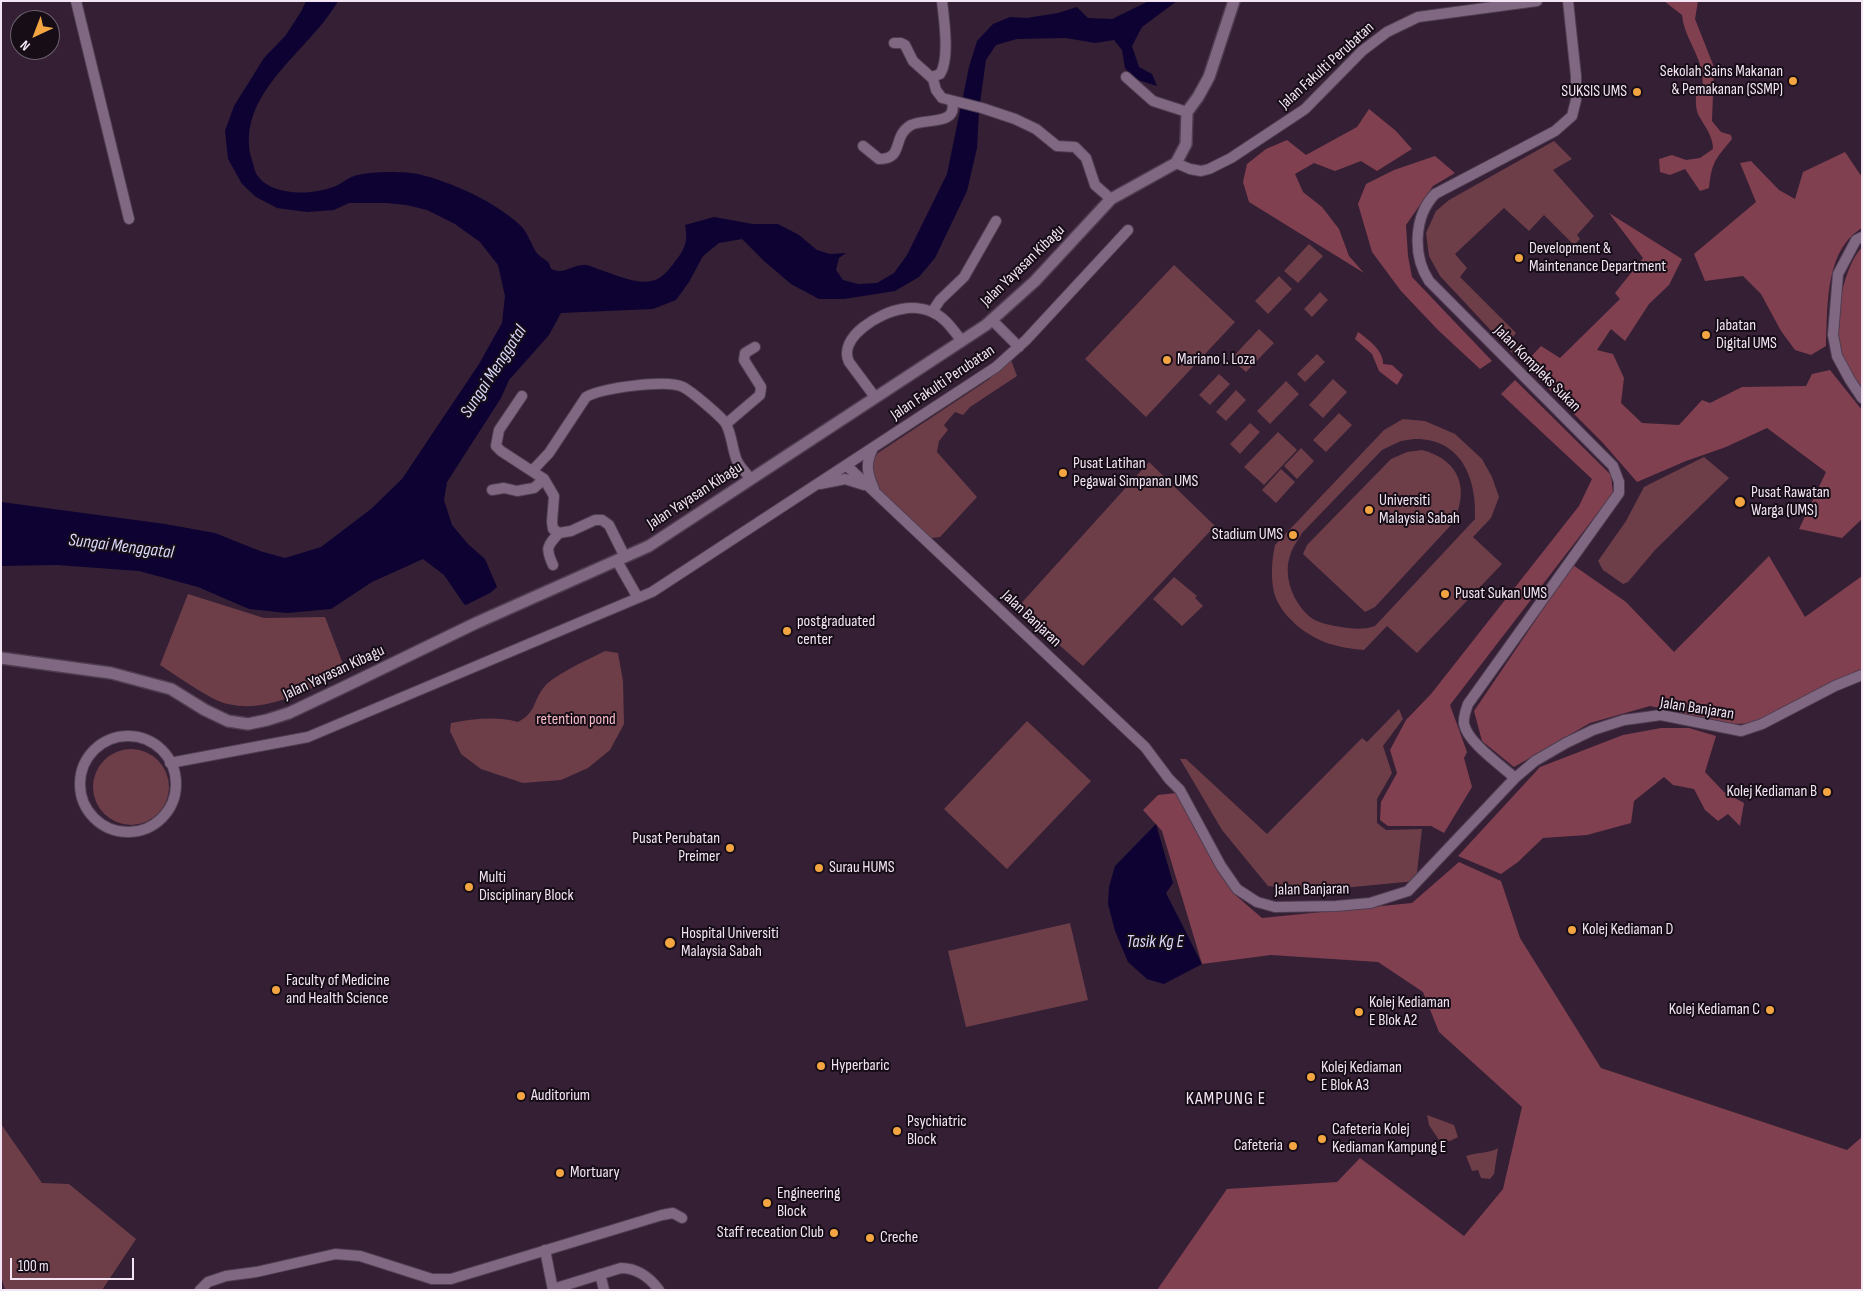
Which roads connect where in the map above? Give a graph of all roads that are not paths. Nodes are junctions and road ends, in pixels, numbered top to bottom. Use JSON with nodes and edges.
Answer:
{"nodes":[{"id":1,"x":76,"y":1,"type":"edge"},
{"id":2,"x":942,"y":1,"type":"edge"},
{"id":3,"x":1234,"y":1,"type":"edge"},
{"id":4,"x":1537,"y":1,"type":"edge"},
{"id":5,"x":1568,"y":1,"type":"edge"},
{"id":6,"x":894,"y":44,"type":"dead end"},
{"id":7,"x":932,"y":77,"type":"junction"},
{"id":8,"x":1126,"y":77,"type":"dead end"},
{"id":9,"x":956,"y":102,"type":"junction"},
{"id":10,"x":1187,"y":112,"type":"junction"},
{"id":11,"x":863,"y":146,"type":"dead end"},
{"id":12,"x":1176,"y":163,"type":"junction"},
{"id":13,"x":1111,"y":199,"type":"junction"},
{"id":14,"x":130,"y":219,"type":"dead end"},
{"id":15,"x":996,"y":221,"type":"dead end"},
{"id":16,"x":1128,"y":230,"type":"dead end"},
{"id":17,"x":1862,"y":237,"type":"edge"},
{"id":18,"x":932,"y":312,"type":"junction"},
{"id":19,"x":992,"y":320,"type":"junction"},
{"id":20,"x":962,"y":341,"type":"junction"},
{"id":21,"x":755,"y":347,"type":"dead end"},
{"id":22,"x":1019,"y":347,"type":"junction"},
{"id":23,"x":522,"y":396,"type":"dead end"},
{"id":24,"x":875,"y":397,"type":"junction"},
{"id":25,"x":1862,"y":398,"type":"edge"},
{"id":26,"x":726,"y":424,"type":"junction"},
{"id":27,"x":874,"y":448,"type":"junction"},
{"id":28,"x":846,"y":465,"type":"junction"},
{"id":29,"x":532,"y":471,"type":"junction"},
{"id":30,"x":544,"y":479,"type":"junction"},
{"id":31,"x":751,"y":479,"type":"junction"},
{"id":32,"x":816,"y":485,"type":"junction"},
{"id":33,"x":492,"y":490,"type":"dead end"},
{"id":34,"x":875,"y":492,"type":"junction"},
{"id":35,"x":559,"y":533,"type":"junction"},
{"id":36,"x":621,"y":559,"type":"junction"},
{"id":37,"x":553,"y":564,"type":"dead end"},
{"id":38,"x":638,"y":598,"type":"junction"},
{"id":39,"x":1,"y":658,"type":"edge"},
{"id":40,"x":1862,"y":674,"type":"edge"},
{"id":41,"x":170,"y":763,"type":"junction"},
{"id":42,"x":1516,"y":778,"type":"junction"},
{"id":43,"x":682,"y":1218,"type":"dead end"},
{"id":44,"x":546,"y":1250,"type":"junction"},
{"id":45,"x":600,"y":1274,"type":"junction"},
{"id":46,"x":200,"y":1290,"type":"edge"},
{"id":47,"x":553,"y":1290,"type":"edge"},
{"id":48,"x":604,"y":1290,"type":"edge"},
{"id":49,"x":659,"y":1290,"type":"edge"}],
"edges":[{"from":1,"to":14,"type":"street"},
{"from":2,"to":7,"type":"street"},
{"from":3,"to":10,"type":"street"},
{"from":4,"to":12,"type":"street","name":"Jalan Fakulti Perubatan"},
{"from":5,"to":42,"type":"street","name":"Jalan Kompleks Sukan"},
{"from":6,"to":7,"type":"street"},
{"from":7,"to":9,"type":"street"},
{"from":8,"to":10,"type":"street"},
{"from":9,"to":11,"type":"street"},
{"from":9,"to":13,"type":"street"},
{"from":10,"to":12,"type":"street"},
{"from":12,"to":13,"type":"street","name":"Jalan Yayasan Kibagu"},
{"from":13,"to":19,"type":"street","name":"Jalan Yayasan Kibagu"},
{"from":15,"to":18,"type":"street"},
{"from":16,"to":22,"type":"street","name":"Jalan Fakulti Perubatan"},
{"from":17,"to":25,"type":"street"},
{"from":18,"to":20,"type":"street"},
{"from":18,"to":24,"type":"street"},
{"from":19,"to":20,"type":"street","name":"Jalan Yayasan Kibagu"},
{"from":19,"to":22,"type":"street"},
{"from":20,"to":24,"type":"street","name":"Jalan Yayasan Kibagu"},
{"from":21,"to":26,"type":"street"},
{"from":22,"to":27,"type":"street","name":"Jalan Fakulti Perubatan"},
{"from":23,"to":29,"type":"street"},
{"from":24,"to":31,"type":"street","name":"Jalan Yayasan Kibagu"},
{"from":26,"to":29,"type":"street"},
{"from":26,"to":31,"type":"street"},
{"from":27,"to":28,"type":"street","name":"Jalan Fakulti Perubatan"},
{"from":27,"to":34,"type":"street"},
{"from":28,"to":32,"type":"street","name":"Jalan Fakulti Perubatan"},
{"from":28,"to":34,"type":"street","name":"Jalan Banjaran"},
{"from":29,"to":30,"type":"street"},
{"from":30,"to":33,"type":"street"},
{"from":30,"to":35,"type":"street"},
{"from":31,"to":36,"type":"street","name":"Jalan Yayasan Kibagu"},
{"from":32,"to":34,"type":"street"},
{"from":32,"to":38,"type":"street","name":"Jalan Fakulti Perubatan"},
{"from":34,"to":42,"type":"street","name":"Jalan Banjaran"},
{"from":35,"to":36,"type":"street"},
{"from":35,"to":37,"type":"street"},
{"from":36,"to":38,"type":"street"},
{"from":36,"to":39,"type":"street","name":"Jalan Yayasan Kibagu"},
{"from":38,"to":41,"type":"street","name":"Jalan Fakulti Perubatan"},
{"from":40,"to":42,"type":"street","name":"Jalan Banjaran"},
{"from":41,"to":41,"type":"street"},
{"from":43,"to":44,"type":"street"},
{"from":44,"to":46,"type":"street"},
{"from":44,"to":47,"type":"street"},
{"from":45,"to":47,"type":"street"},
{"from":45,"to":48,"type":"street"},
{"from":45,"to":49,"type":"street"}]}
